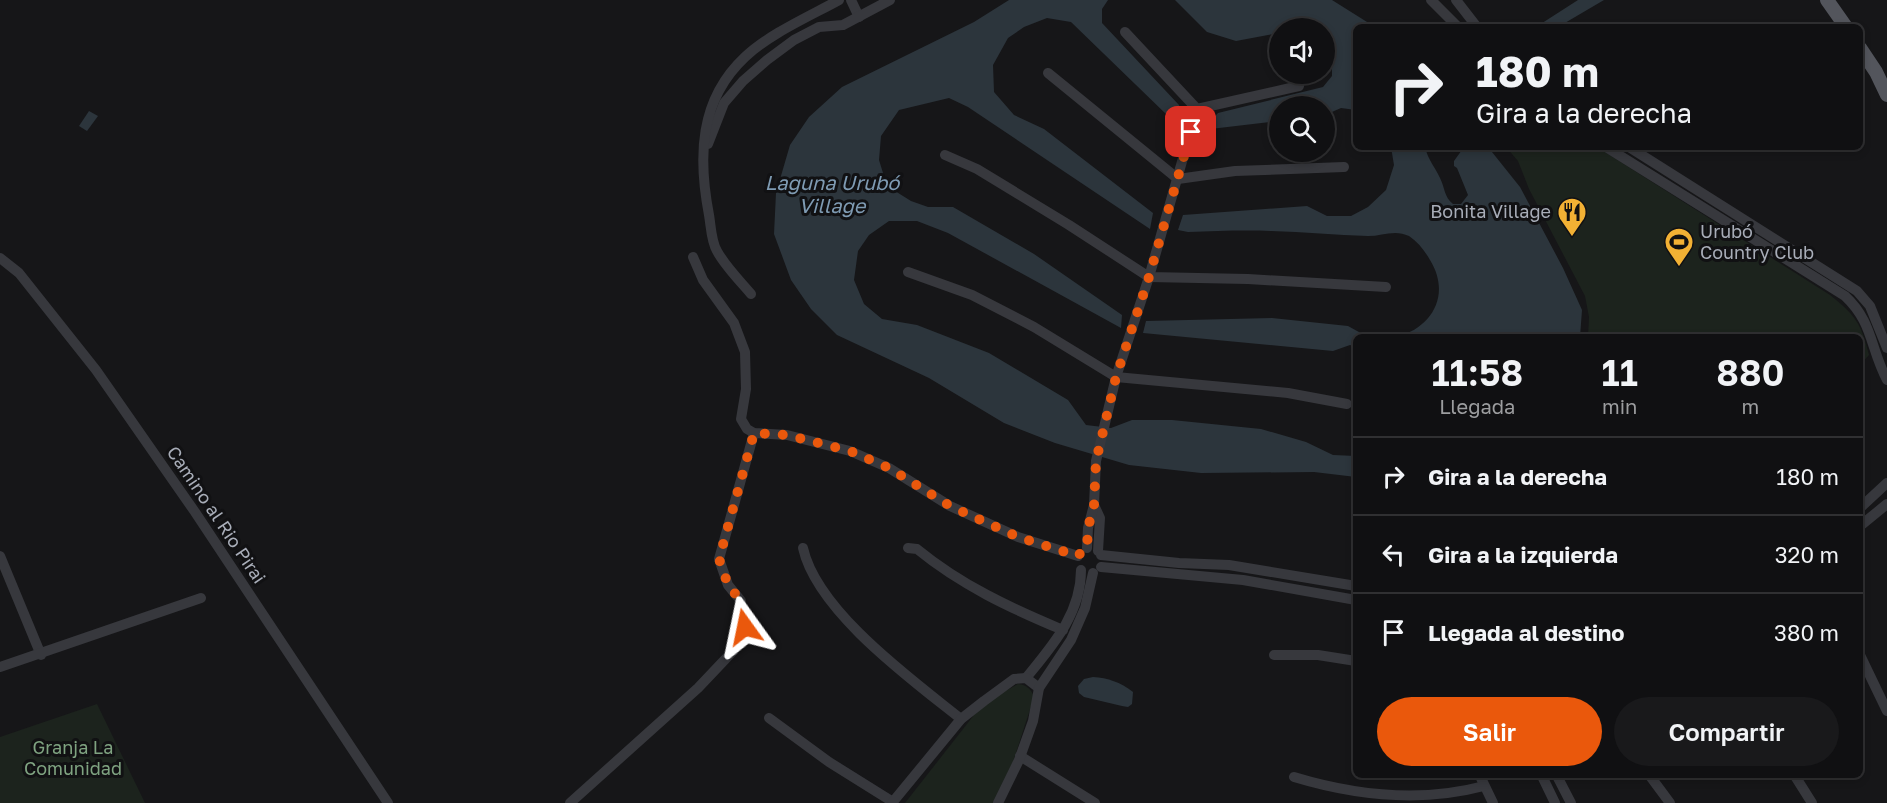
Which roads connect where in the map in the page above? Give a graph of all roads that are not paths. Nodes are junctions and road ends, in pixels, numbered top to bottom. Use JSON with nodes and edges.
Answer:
{"nodes":[{"id":1,"x":839,"y":0,"type":"edge"},
{"id":2,"x":850,"y":0,"type":"edge"},
{"id":3,"x":890,"y":0,"type":"edge"},
{"id":4,"x":1431,"y":0,"type":"edge"},
{"id":5,"x":1456,"y":0,"type":"edge"},
{"id":6,"x":1827,"y":0,"type":"edge"},
{"id":7,"x":859,"y":17,"type":"junction"},
{"id":8,"x":1455,"y":24,"type":"edge"},
{"id":9,"x":1475,"y":24,"type":"edge"},
{"id":10,"x":1844,"y":24,"type":"edge"},
{"id":11,"x":1125,"y":32,"type":"dead end"},
{"id":12,"x":1863,"y":52,"type":"edge"},
{"id":13,"x":1048,"y":73,"type":"dead end"},
{"id":14,"x":1299,"y":86,"type":"dead end"},
{"id":15,"x":1887,"y":94,"type":"edge"},
{"id":16,"x":1197,"y":109,"type":"junction"},
{"id":17,"x":1612,"y":150,"type":"edge"},
{"id":18,"x":1634,"y":150,"type":"edge"},
{"id":19,"x":945,"y":155,"type":"dead end"},
{"id":20,"x":703,"y":158,"type":"junction"},
{"id":21,"x":1344,"y":167,"type":"dead end"},
{"id":22,"x":1178,"y":178,"type":"junction"},
{"id":23,"x":693,"y":257,"type":"dead end"},
{"id":24,"x":0,"y":258,"type":"edge"},
{"id":25,"x":908,"y":272,"type":"dead end"},
{"id":26,"x":1149,"y":277,"type":"junction"},
{"id":27,"x":1386,"y":287,"type":"dead end"},
{"id":28,"x":751,"y":294,"type":"dead end"},
{"id":29,"x":1861,"y":305,"type":"junction"},
{"id":30,"x":1887,"y":348,"type":"edge"},
{"id":31,"x":1116,"y":377,"type":"junction"},
{"id":32,"x":1887,"y":380,"type":"edge"},
{"id":33,"x":1347,"y":404,"type":"dead end"},
{"id":34,"x":754,"y":433,"type":"junction"},
{"id":35,"x":1887,"y":483,"type":"edge"},
{"id":36,"x":1887,"y":504,"type":"edge"},
{"id":37,"x":1863,"y":505,"type":"edge"},
{"id":38,"x":1863,"y":524,"type":"edge"},
{"id":39,"x":803,"y":548,"type":"dead end"},
{"id":40,"x":908,"y":548,"type":"dead end"},
{"id":41,"x":1095,"y":551,"type":"junction"},
{"id":42,"x":0,"y":556,"type":"edge"},
{"id":43,"x":1078,"y":556,"type":"junction"},
{"id":44,"x":1081,"y":570,"type":"junction"},
{"id":45,"x":1097,"y":570,"type":"junction"},
{"id":46,"x":1303,"y":576,"type":"junction"},
{"id":47,"x":1353,"y":585,"type":"edge"},
{"id":48,"x":1301,"y":590,"type":"junction"},
{"id":49,"x":201,"y":598,"type":"dead end"},
{"id":50,"x":1353,"y":599,"type":"edge"},
{"id":51,"x":1063,"y":630,"type":"junction"},
{"id":52,"x":41,"y":655,"type":"junction"},
{"id":53,"x":1274,"y":655,"type":"dead end"},
{"id":54,"x":1353,"y":661,"type":"edge"},
{"id":55,"x":1863,"y":661,"type":"edge"},
{"id":56,"x":0,"y":668,"type":"edge"},
{"id":57,"x":1026,"y":678,"type":"junction"},
{"id":58,"x":1039,"y":688,"type":"junction"},
{"id":59,"x":1887,"y":711,"type":"edge"},
{"id":60,"x":769,"y":718,"type":"dead end"},
{"id":61,"x":961,"y":719,"type":"junction"},
{"id":62,"x":1020,"y":756,"type":"junction"},
{"id":63,"x":1294,"y":777,"type":"dead end"},
{"id":64,"x":1543,"y":778,"type":"edge"},
{"id":65,"x":1651,"y":778,"type":"edge"},
{"id":66,"x":1796,"y":778,"type":"edge"},
{"id":67,"x":1560,"y":780,"type":"edge"},
{"id":68,"x":1482,"y":781,"type":"edge"},
{"id":69,"x":1548,"y":790,"type":"junction"},
{"id":70,"x":388,"y":803,"type":"edge"},
{"id":71,"x":570,"y":803,"type":"edge"},
{"id":72,"x":893,"y":803,"type":"edge"},
{"id":73,"x":998,"y":803,"type":"edge"},
{"id":74,"x":1095,"y":803,"type":"edge"},
{"id":75,"x":1493,"y":803,"type":"edge"},
{"id":76,"x":1555,"y":803,"type":"edge"},
{"id":77,"x":1571,"y":803,"type":"edge"},
{"id":78,"x":1670,"y":803,"type":"edge"},
{"id":79,"x":1812,"y":803,"type":"edge"}],
"edges":[{"from":1,"to":20,"type":"street"},
{"from":2,"to":7,"type":"street"},
{"from":3,"to":7,"type":"street"},
{"from":4,"to":8,"type":"street"},
{"from":5,"to":9,"type":"street"},
{"from":6,"to":10,"type":"main road"},
{"from":7,"to":20,"type":"street"},
{"from":11,"to":16,"type":"street"},
{"from":12,"to":15,"type":"main road"},
{"from":13,"to":22,"type":"street"},
{"from":14,"to":16,"type":"street"},
{"from":16,"to":22,"type":"street"},
{"from":17,"to":29,"type":"street"},
{"from":18,"to":29,"type":"street"},
{"from":19,"to":26,"type":"street"},
{"from":20,"to":28,"type":"street"},
{"from":21,"to":22,"type":"street"},
{"from":22,"to":26,"type":"street"},
{"from":23,"to":34,"type":"street"},
{"from":24,"to":70,"type":"street","name":"Camino al Rio Pirai"},
{"from":25,"to":31,"type":"street"},
{"from":26,"to":27,"type":"street"},
{"from":26,"to":31,"type":"street"},
{"from":29,"to":30,"type":"street"},
{"from":29,"to":32,"type":"street"},
{"from":31,"to":33,"type":"street"},
{"from":31,"to":41,"type":"street"},
{"from":34,"to":43,"type":"street"},
{"from":34,"to":71,"type":"street"},
{"from":35,"to":37,"type":"street"},
{"from":36,"to":38,"type":"street"},
{"from":39,"to":61,"type":"street"},
{"from":40,"to":51,"type":"street"},
{"from":41,"to":43,"type":"street"},
{"from":41,"to":45,"type":"street"},
{"from":41,"to":46,"type":"street"},
{"from":42,"to":52,"type":"street"},
{"from":43,"to":44,"type":"street"},
{"from":44,"to":45,"type":"street"},
{"from":44,"to":51,"type":"street"},
{"from":45,"to":48,"type":"street"},
{"from":45,"to":58,"type":"street"},
{"from":46,"to":47,"type":"street"},
{"from":46,"to":48,"type":"street"},
{"from":48,"to":50,"type":"street"},
{"from":49,"to":52,"type":"street"},
{"from":51,"to":57,"type":"street"},
{"from":52,"to":56,"type":"street"},
{"from":53,"to":54,"type":"street"},
{"from":55,"to":59,"type":"street"},
{"from":57,"to":58,"type":"street"},
{"from":57,"to":61,"type":"street"},
{"from":58,"to":62,"type":"street"},
{"from":60,"to":72,"type":"street"},
{"from":61,"to":72,"type":"street"},
{"from":62,"to":73,"type":"street"},
{"from":62,"to":74,"type":"street"},
{"from":63,"to":68,"type":"street"},
{"from":64,"to":69,"type":"street"},
{"from":65,"to":78,"type":"street"},
{"from":66,"to":79,"type":"street"},
{"from":67,"to":69,"type":"street"},
{"from":67,"to":77,"type":"street"},
{"from":68,"to":75,"type":"street"},
{"from":69,"to":76,"type":"street"}]}
